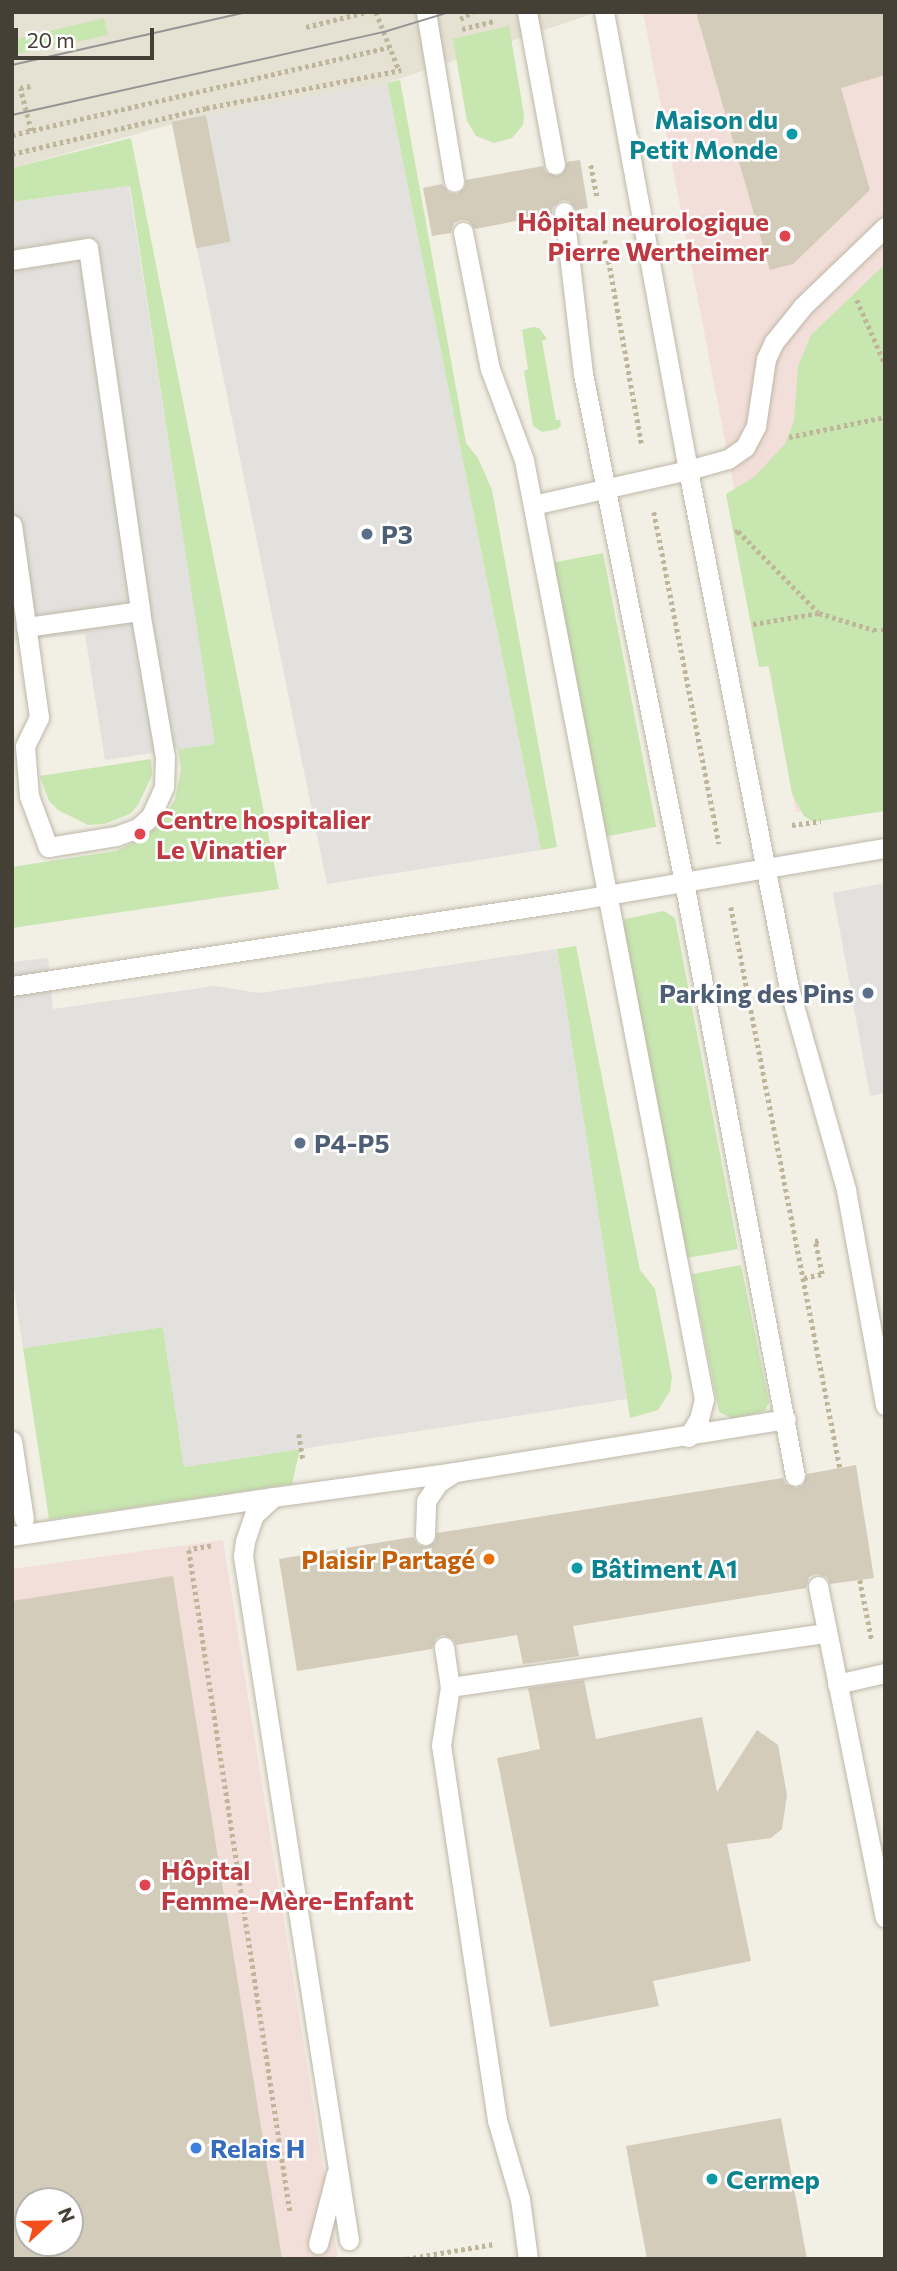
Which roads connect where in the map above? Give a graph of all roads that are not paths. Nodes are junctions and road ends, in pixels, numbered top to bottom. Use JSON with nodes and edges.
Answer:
{"nodes":[{"id":1,"x":426,"y":12,"type":"edge"},
{"id":2,"x":527,"y":12,"type":"edge"},
{"id":3,"x":604,"y":12,"type":"edge"},
{"id":4,"x":555,"y":164,"type":"dead end"},
{"id":5,"x":454,"y":182,"type":"dead end"},
{"id":6,"x":564,"y":212,"type":"dead end"},
{"id":7,"x":885,"y":227,"type":"edge"},
{"id":8,"x":463,"y":232,"type":"dead end"},
{"id":9,"x":12,"y":260,"type":"edge"},
{"id":10,"x":688,"y":470,"type":"junction"},
{"id":11,"x":604,"y":487,"type":"junction"},
{"id":12,"x":533,"y":505,"type":"junction"},
{"id":13,"x":12,"y":525,"type":"edge"},
{"id":14,"x":140,"y":611,"type":"junction"},
{"id":15,"x":26,"y":627,"type":"junction"},
{"id":16,"x":885,"y":848,"type":"edge"},
{"id":17,"x":766,"y":869,"type":"junction"},
{"id":18,"x":684,"y":882,"type":"junction"},
{"id":19,"x":607,"y":895,"type":"junction"},
{"id":20,"x":12,"y":986,"type":"edge"},
{"id":21,"x":885,"y":1405,"type":"edge"},
{"id":22,"x":786,"y":1419,"type":"junction"},
{"id":23,"x":688,"y":1437,"type":"junction"},
{"id":24,"x":12,"y":1441,"type":"edge"},
{"id":25,"x":455,"y":1472,"type":"junction"},
{"id":26,"x":795,"y":1476,"type":"dead end"},
{"id":27,"x":273,"y":1497,"type":"junction"},
{"id":28,"x":24,"y":1519,"type":"dead end"},
{"id":29,"x":425,"y":1535,"type":"dead end"},
{"id":30,"x":12,"y":1536,"type":"edge"},
{"id":31,"x":818,"y":1586,"type":"dead end"},
{"id":32,"x":827,"y":1633,"type":"junction"},
{"id":33,"x":444,"y":1647,"type":"dead end"},
{"id":34,"x":885,"y":1673,"type":"edge"},
{"id":35,"x":837,"y":1684,"type":"junction"},
{"id":36,"x":450,"y":1687,"type":"junction"},
{"id":37,"x":878,"y":1847,"type":"edge"},
{"id":38,"x":885,"y":1917,"type":"edge"},
{"id":39,"x":338,"y":2166,"type":"junction"},
{"id":40,"x":349,"y":2240,"type":"dead end"},
{"id":41,"x":318,"y":2244,"type":"dead end"},
{"id":42,"x":528,"y":2259,"type":"edge"}],
"edges":[{"from":1,"to":5,"type":"lane"},
{"from":2,"to":4,"type":"lane"},
{"from":3,"to":10,"type":"lane"},
{"from":6,"to":11,"type":"lane"},
{"from":7,"to":10,"type":"lane"},
{"from":8,"to":12,"type":"lane"},
{"from":9,"to":14,"type":"lane"},
{"from":10,"to":11,"type":"lane"},
{"from":10,"to":17,"type":"lane"},
{"from":11,"to":12,"type":"lane"},
{"from":11,"to":18,"type":"lane"},
{"from":12,"to":19,"type":"lane"},
{"from":13,"to":15,"type":"lane"},
{"from":14,"to":15,"type":"lane"},
{"from":14,"to":15,"type":"lane"},
{"from":16,"to":17,"type":"lane"},
{"from":17,"to":18,"type":"lane"},
{"from":17,"to":21,"type":"lane"},
{"from":18,"to":19,"type":"lane"},
{"from":18,"to":22,"type":"lane"},
{"from":19,"to":20,"type":"lane"},
{"from":19,"to":23,"type":"lane"},
{"from":22,"to":23,"type":"lane"},
{"from":22,"to":26,"type":"lane"},
{"from":23,"to":25,"type":"lane"},
{"from":24,"to":28,"type":"lane"},
{"from":25,"to":27,"type":"lane"},
{"from":25,"to":29,"type":"lane"},
{"from":27,"to":30,"type":"lane"},
{"from":27,"to":39,"type":"lane"},
{"from":31,"to":32,"type":"lane"},
{"from":32,"to":35,"type":"lane"},
{"from":32,"to":36,"type":"lane"},
{"from":33,"to":36,"type":"lane"},
{"from":34,"to":35,"type":"lane"},
{"from":35,"to":37,"type":"lane"},
{"from":36,"to":42,"type":"lane"},
{"from":37,"to":38,"type":"lane"},
{"from":39,"to":40,"type":"lane"},
{"from":39,"to":41,"type":"lane"}]}
